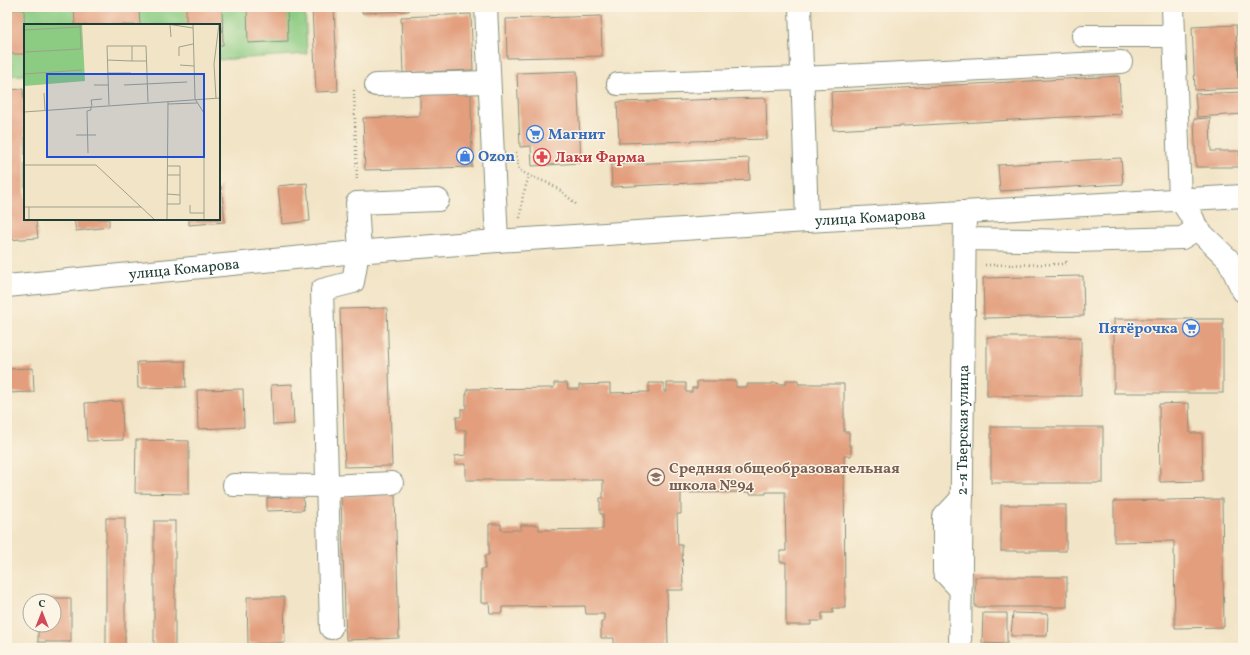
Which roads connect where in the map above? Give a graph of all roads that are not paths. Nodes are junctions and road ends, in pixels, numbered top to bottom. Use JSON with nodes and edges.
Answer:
{"nodes":[{"id":1,"x":486,"y":7,"type":"edge"},
{"id":2,"x":800,"y":7,"type":"edge"},
{"id":3,"x":1172,"y":7,"type":"edge"},
{"id":4,"x":1083,"y":36,"type":"dead end"},
{"id":5,"x":1173,"y":36,"type":"junction"},
{"id":6,"x":1121,"y":62,"type":"dead end"},
{"id":7,"x":802,"y":78,"type":"junction"},
{"id":8,"x":489,"y":82,"type":"junction"},
{"id":9,"x":618,"y":84,"type":"dead end"},
{"id":10,"x":376,"y":86,"type":"road end"},
{"id":11,"x":1243,"y":196,"type":"edge"},
{"id":12,"x":1180,"y":199,"type":"junction"},
{"id":13,"x":438,"y":200,"type":"dead end"},
{"id":14,"x":962,"y":212,"type":"junction"},
{"id":15,"x":807,"y":221,"type":"junction"},
{"id":16,"x":1197,"y":229,"type":"junction"},
{"id":17,"x":497,"y":241,"type":"junction"},
{"id":18,"x":965,"y":241,"type":"junction"},
{"id":19,"x":358,"y":252,"type":"junction"},
{"id":20,"x":7,"y":286,"type":"edge"},
{"id":21,"x":1243,"y":291,"type":"edge"},
{"id":22,"x":392,"y":483,"type":"dead end"},
{"id":23,"x":234,"y":485,"type":"dead end"},
{"id":24,"x":328,"y":486,"type":"junction"},
{"id":25,"x":331,"y":628,"type":"dead end"},
{"id":26,"x":960,"y":648,"type":"edge"}],
"edges":[{"from":1,"to":8,"type":"street"},
{"from":2,"to":7,"type":"street"},
{"from":3,"to":5,"type":"street"},
{"from":4,"to":5,"type":"street"},
{"from":5,"to":12,"type":"street"},
{"from":6,"to":7,"type":"street"},
{"from":7,"to":9,"type":"street"},
{"from":7,"to":15,"type":"street"},
{"from":8,"to":10,"type":"street"},
{"from":8,"to":17,"type":"street"},
{"from":11,"to":12,"type":"street","name":"улица Комарова"},
{"from":12,"to":14,"type":"street","name":"улица Комарова"},
{"from":12,"to":16,"type":"street"},
{"from":13,"to":19,"type":"street"},
{"from":14,"to":15,"type":"street","name":"улица Комарова"},
{"from":14,"to":18,"type":"street","name":"2-я Тверская улица"},
{"from":15,"to":17,"type":"street","name":"улица Комарова"},
{"from":16,"to":18,"type":"street"},
{"from":16,"to":21,"type":"street"},
{"from":17,"to":19,"type":"street","name":"улица Комарова"},
{"from":18,"to":26,"type":"street","name":"2-я Тверская улица"},
{"from":19,"to":20,"type":"street","name":"улица Комарова"},
{"from":19,"to":24,"type":"street"},
{"from":22,"to":24,"type":"street"},
{"from":23,"to":24,"type":"street"},
{"from":24,"to":25,"type":"street"}]}
